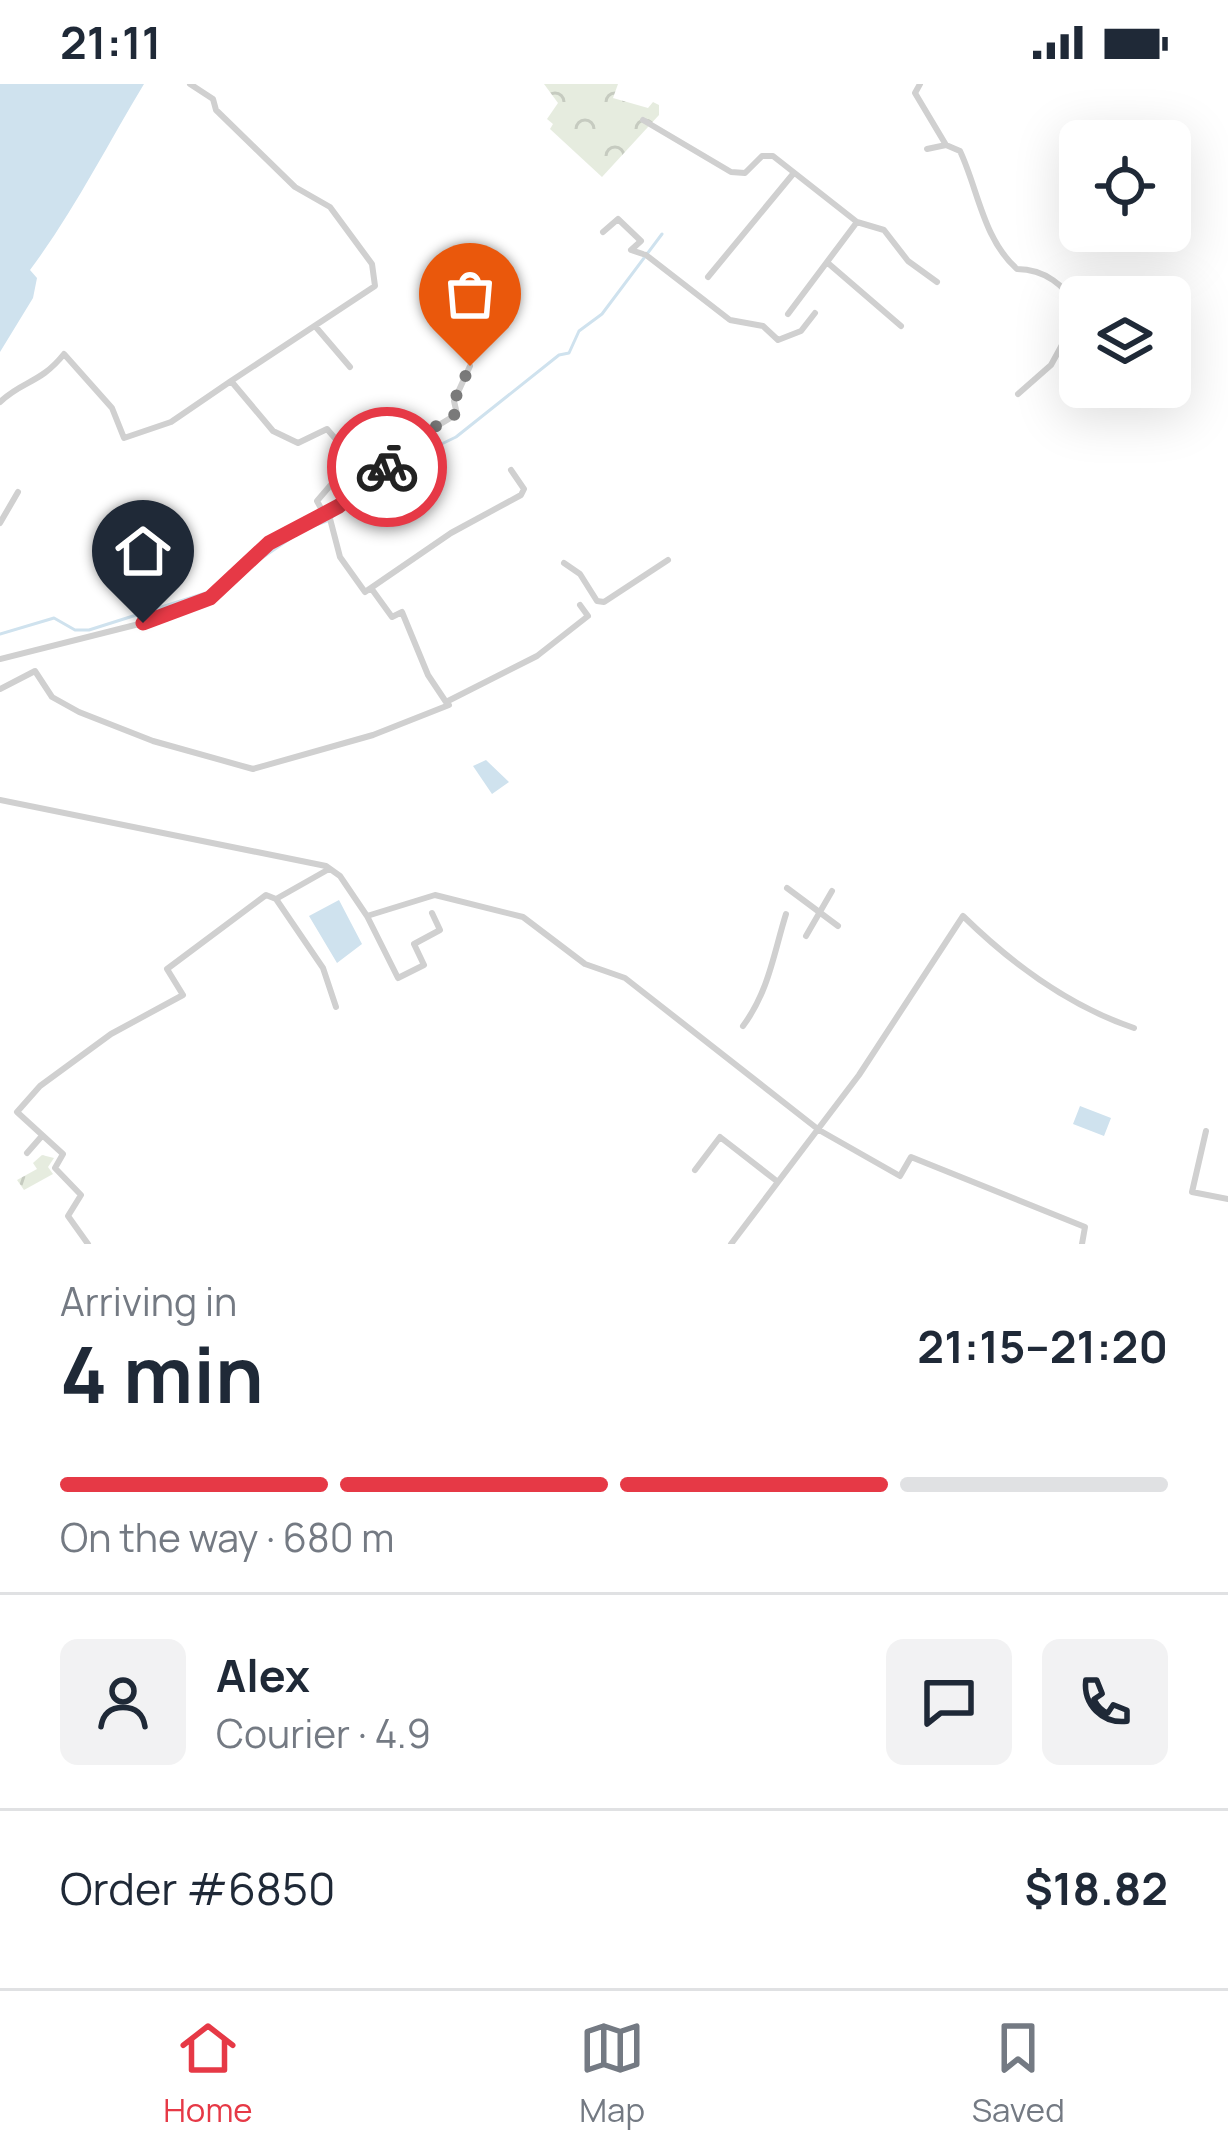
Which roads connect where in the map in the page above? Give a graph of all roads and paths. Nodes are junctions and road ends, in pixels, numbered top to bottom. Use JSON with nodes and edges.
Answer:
{"nodes":[{"id":1,"x":190,"y":84,"type":"edge"},
{"id":2,"x":920,"y":84,"type":"edge"},
{"id":3,"x":643,"y":120,"type":"dead end"},
{"id":4,"x":946,"y":145,"type":"junction"},
{"id":5,"x":927,"y":149,"type":"dead end"},
{"id":6,"x":793,"y":174,"type":"junction"},
{"id":7,"x":857,"y":222,"type":"junction"},
{"id":8,"x":603,"y":232,"type":"dead end"},
{"id":9,"x":829,"y":264,"type":"junction"},
{"id":10,"x":708,"y":277,"type":"dead end"},
{"id":11,"x":937,"y":282,"type":"dead end"},
{"id":12,"x":1059,"y":289,"type":"edge"},
{"id":13,"x":815,"y":313,"type":"dead end"},
{"id":14,"x":788,"y":314,"type":"dead end"},
{"id":15,"x":315,"y":326,"type":"junction"},
{"id":16,"x":901,"y":326,"type":"dead end"},
{"id":17,"x":1059,"y":350,"type":"edge"},
{"id":18,"x":470,"y":366,"type":"dead end"},
{"id":19,"x":350,"y":367,"type":"dead end"},
{"id":20,"x":231,"y":381,"type":"junction"},
{"id":21,"x":1018,"y":394,"type":"dead end"},
{"id":22,"x":0,"y":402,"type":"edge"},
{"id":23,"x":511,"y":470,"type":"dead end"},
{"id":24,"x":18,"y":492,"type":"dead end"},
{"id":25,"x":326,"y":512,"type":"junction"},
{"id":26,"x":0,"y":523,"type":"edge"},
{"id":27,"x":668,"y":560,"type":"dead end"},
{"id":28,"x":564,"y":563,"type":"dead end"},
{"id":29,"x":371,"y":588,"type":"junction"},
{"id":30,"x":580,"y":605,"type":"dead end"},
{"id":31,"x":0,"y":658,"type":"edge"},
{"id":32,"x":0,"y":689,"type":"edge"},
{"id":33,"x":449,"y":705,"type":"dead end"},
{"id":34,"x":0,"y":800,"type":"edge"},
{"id":35,"x":329,"y":868,"type":"junction"},
{"id":36,"x":787,"y":888,"type":"dead end"},
{"id":37,"x":832,"y":891,"type":"dead end"},
{"id":38,"x":276,"y":899,"type":"junction"},
{"id":39,"x":797,"y":901,"type":"junction"},
{"id":40,"x":432,"y":913,"type":"dead end"},
{"id":41,"x":819,"y":914,"type":"junction"},
{"id":42,"x":367,"y":916,"type":"junction"},
{"id":43,"x":838,"y":926,"type":"dead end"},
{"id":44,"x":806,"y":936,"type":"dead end"},
{"id":45,"x":336,"y":1006,"type":"dead end"},
{"id":46,"x":743,"y":1026,"type":"dead end"},
{"id":47,"x":1133,"y":1028,"type":"dead end"},
{"id":48,"x":819,"y":1130,"type":"junction"},
{"id":49,"x":1206,"y":1131,"type":"dead end"},
{"id":50,"x":40,"y":1137,"type":"junction"},
{"id":51,"x":27,"y":1153,"type":"dead end"},
{"id":52,"x":695,"y":1170,"type":"dead end"},
{"id":53,"x":778,"y":1181,"type":"junction"},
{"id":54,"x":1228,"y":1199,"type":"edge"},
{"id":55,"x":88,"y":1244,"type":"edge"},
{"id":56,"x":731,"y":1244,"type":"edge"},
{"id":57,"x":1082,"y":1244,"type":"edge"}],
"edges":[{"from":1,"to":15,"type":"street"},
{"from":2,"to":4,"type":"street"},
{"from":3,"to":6,"type":"street"},
{"from":4,"to":5,"type":"street"},
{"from":4,"to":12,"type":"street"},
{"from":6,"to":7,"type":"street"},
{"from":6,"to":10,"type":"street"},
{"from":7,"to":9,"type":"street"},
{"from":7,"to":11,"type":"street"},
{"from":8,"to":13,"type":"street"},
{"from":9,"to":14,"type":"street"},
{"from":9,"to":16,"type":"street"},
{"from":15,"to":19,"type":"street"},
{"from":15,"to":20,"type":"street"},
{"from":17,"to":21,"type":"street"},
{"from":18,"to":25,"type":"street"},
{"from":20,"to":22,"type":"street"},
{"from":20,"to":25,"type":"street"},
{"from":23,"to":29,"type":"street"},
{"from":24,"to":26,"type":"street"},
{"from":25,"to":29,"type":"street"},
{"from":25,"to":31,"type":"street"},
{"from":27,"to":28,"type":"street"},
{"from":29,"to":30,"type":"street"},
{"from":32,"to":33,"type":"street"},
{"from":34,"to":35,"type":"street"},
{"from":35,"to":38,"type":"street"},
{"from":35,"to":42,"type":"street"},
{"from":36,"to":39,"type":"street"},
{"from":37,"to":41,"type":"street"},
{"from":38,"to":45,"type":"street"},
{"from":38,"to":50,"type":"street"},
{"from":39,"to":41,"type":"street"},
{"from":39,"to":46,"type":"street"},
{"from":40,"to":42,"type":"street"},
{"from":41,"to":43,"type":"street"},
{"from":41,"to":44,"type":"street"},
{"from":42,"to":48,"type":"street"},
{"from":47,"to":48,"type":"street"},
{"from":48,"to":53,"type":"street"},
{"from":48,"to":57,"type":"street"},
{"from":49,"to":54,"type":"street"},
{"from":50,"to":51,"type":"street"},
{"from":50,"to":55,"type":"street"},
{"from":52,"to":53,"type":"street"},
{"from":53,"to":56,"type":"street"}]}
